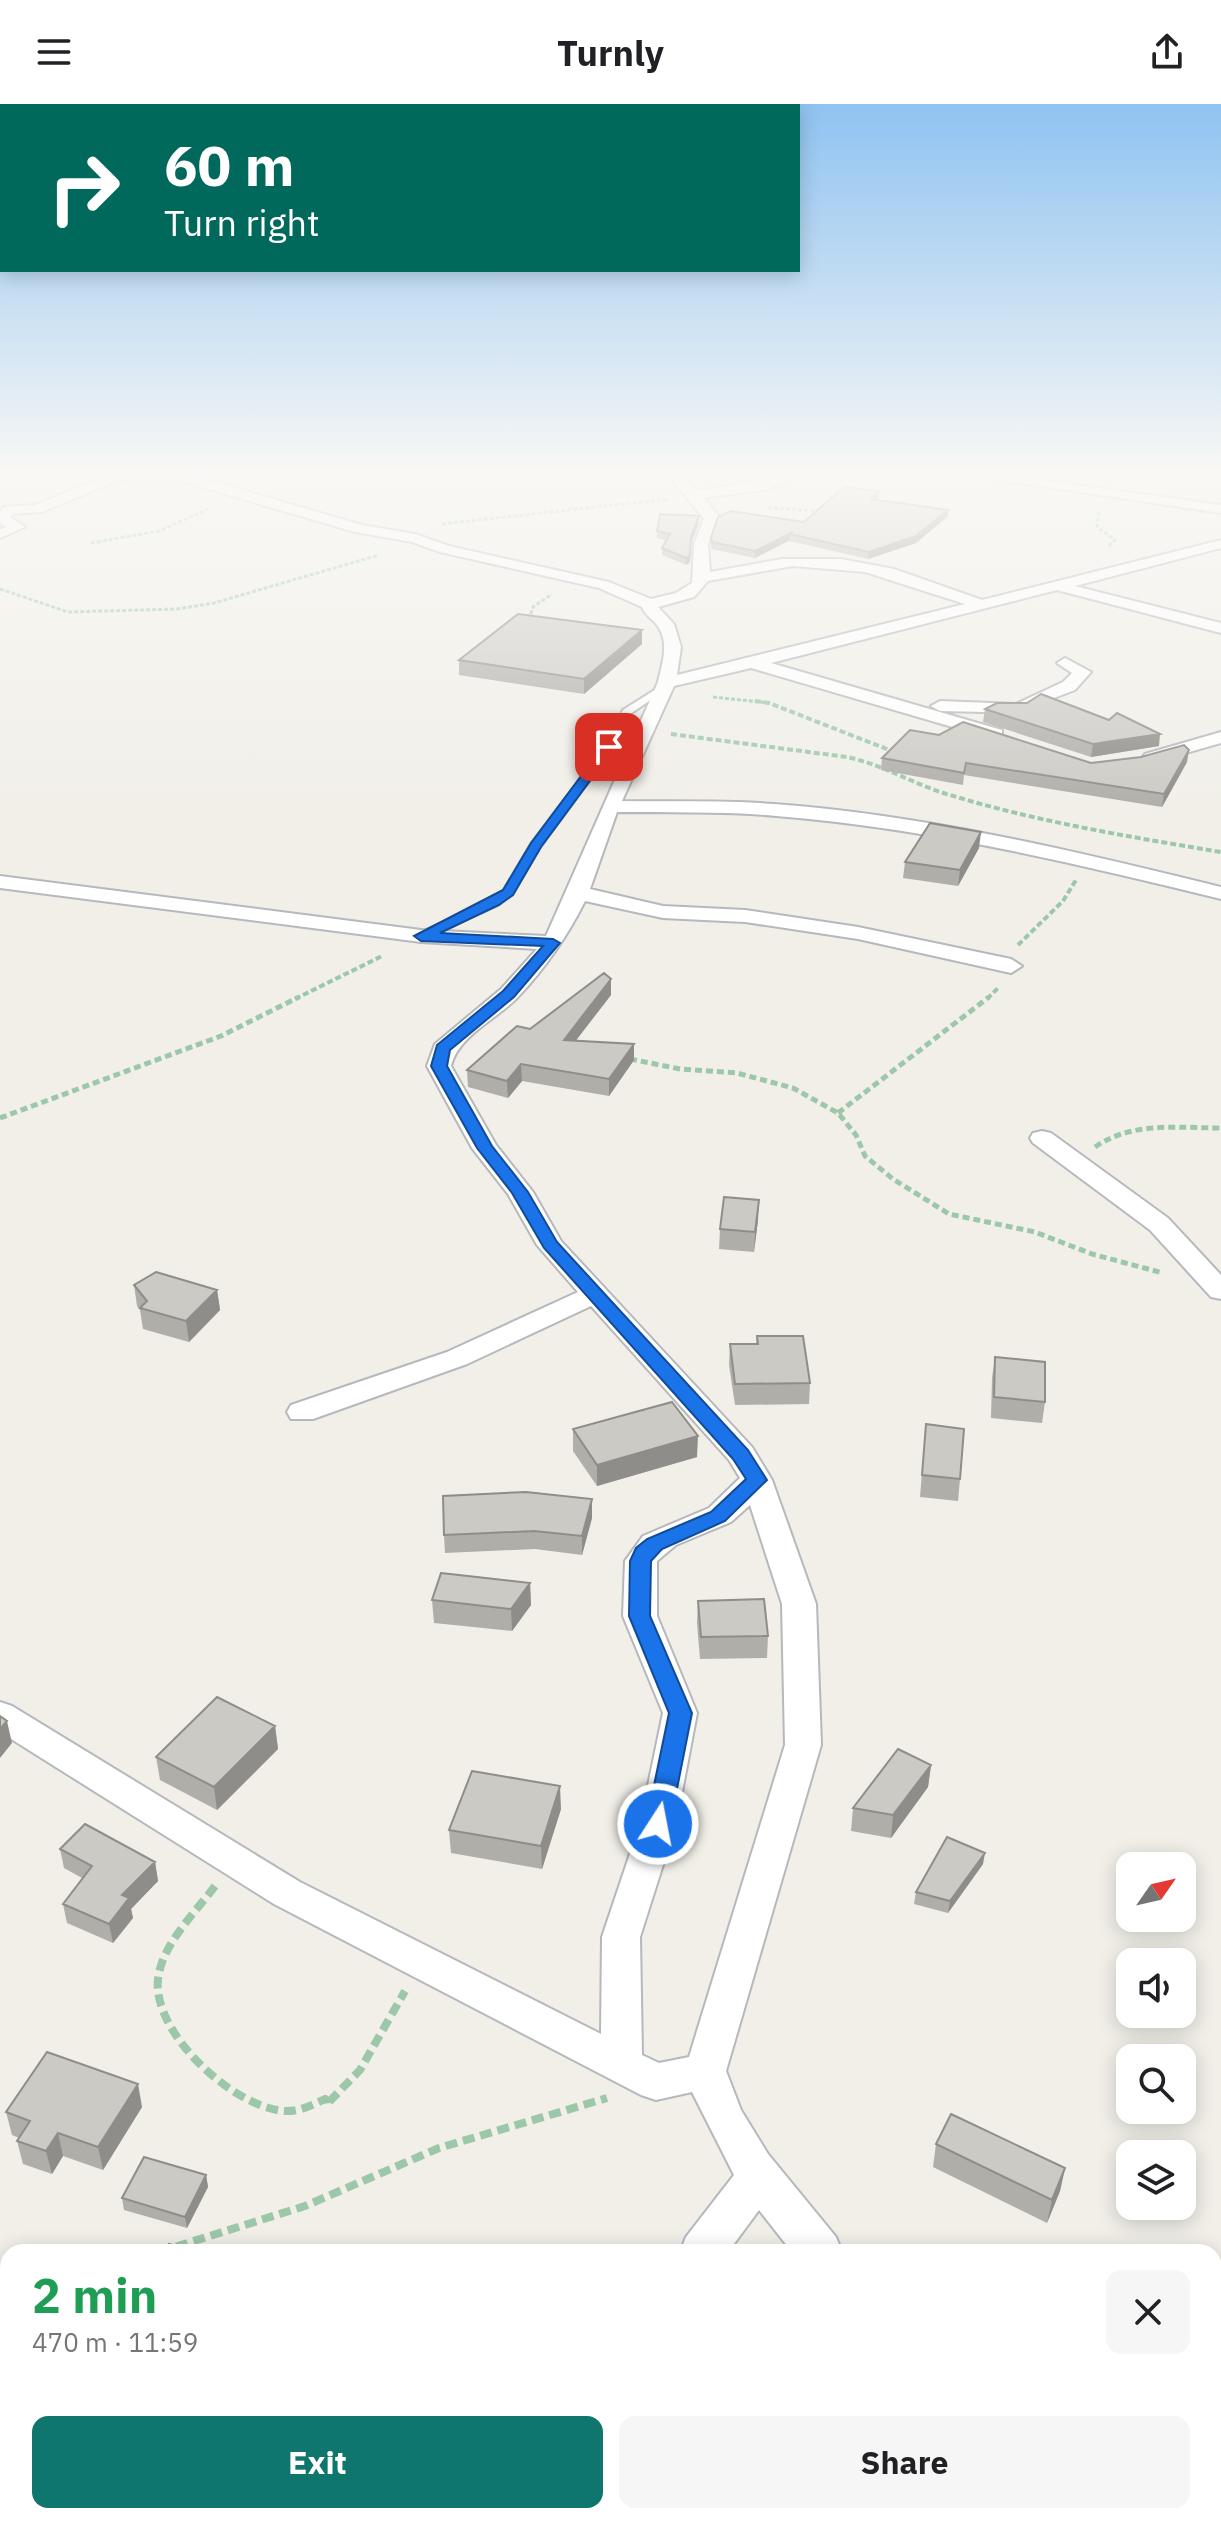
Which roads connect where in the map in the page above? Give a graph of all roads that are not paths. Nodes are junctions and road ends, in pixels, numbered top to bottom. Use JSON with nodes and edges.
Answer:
{"nodes":[{"id":1,"x":609,"y":587,"type":"edge"},
{"id":2,"x":698,"y":587,"type":"edge"},
{"id":3,"x":933,"y":587,"type":"edge"},
{"id":4,"x":1046,"y":587,"type":"edge"},
{"id":5,"x":1062,"y":587,"type":"edge"},
{"id":6,"x":649,"y":604,"type":"junction"},
{"id":7,"x":979,"y":604,"type":"junction"},
{"id":8,"x":1221,"y":628,"type":"edge"},
{"id":9,"x":748,"y":662,"type":"junction"},
{"id":10,"x":1065,"y":663,"type":"dead end"},
{"id":11,"x":664,"y":688,"type":"junction"},
{"id":12,"x":899,"y":703,"type":"junction"},
{"id":13,"x":1221,"y":737,"type":"edge"},
{"id":14,"x":1021,"y":741,"type":"edge"},
{"id":15,"x":1130,"y":762,"type":"edge"},
{"id":16,"x":610,"y":806,"type":"junction"},
{"id":17,"x":0,"y":882,"type":"edge"},
{"id":18,"x":578,"y":893,"type":"junction"},
{"id":19,"x":1221,"y":893,"type":"edge"},
{"id":20,"x":421,"y":936,"type":"junction"},
{"id":21,"x":553,"y":943,"type":"junction"},
{"id":22,"x":1011,"y":966,"type":"road end"},
{"id":23,"x":1042,"y":1138,"type":"dead end"},
{"id":24,"x":1220,"y":1290,"type":"edge"},
{"id":25,"x":595,"y":1294,"type":"junction"},
{"id":26,"x":302,"y":1412,"type":"dead end"},
{"id":27,"x":757,"y":1480,"type":"junction"},
{"id":28,"x":0,"y":1715,"type":"edge"},
{"id":29,"x":622,"y":2065,"type":"junction"},
{"id":30,"x":705,"y":2071,"type":"junction"},
{"id":31,"x":758,"y":2177,"type":"junction"},
{"id":32,"x":708,"y":2244,"type":"edge"},
{"id":33,"x":813,"y":2244,"type":"edge"}],
"edges":[{"from":1,"to":6,"type":"street"},
{"from":2,"to":6,"type":"street"},
{"from":3,"to":7,"type":"street"},
{"from":4,"to":7,"type":"street"},
{"from":5,"to":8,"type":"street"},
{"from":6,"to":11,"type":"street"},
{"from":7,"to":9,"type":"street"},
{"from":9,"to":11,"type":"street"},
{"from":9,"to":12,"type":"street"},
{"from":10,"to":12,"type":"street"},
{"from":11,"to":16,"type":"street"},
{"from":11,"to":20,"type":"lane"},
{"from":12,"to":14,"type":"street"},
{"from":13,"to":15,"type":"street"},
{"from":16,"to":18,"type":"street"},
{"from":16,"to":19,"type":"street"},
{"from":17,"to":20,"type":"street"},
{"from":18,"to":21,"type":"street"},
{"from":18,"to":22,"type":"street"},
{"from":20,"to":21,"type":"street"},
{"from":21,"to":25,"type":"street"},
{"from":23,"to":24,"type":"street"},
{"from":25,"to":26,"type":"street"},
{"from":25,"to":27,"type":"street"},
{"from":27,"to":29,"type":"street"},
{"from":27,"to":30,"type":"street"},
{"from":28,"to":29,"type":"street"},
{"from":29,"to":30,"type":"street"},
{"from":30,"to":31,"type":"street"},
{"from":31,"to":32,"type":"street"},
{"from":31,"to":33,"type":"street"}]}
